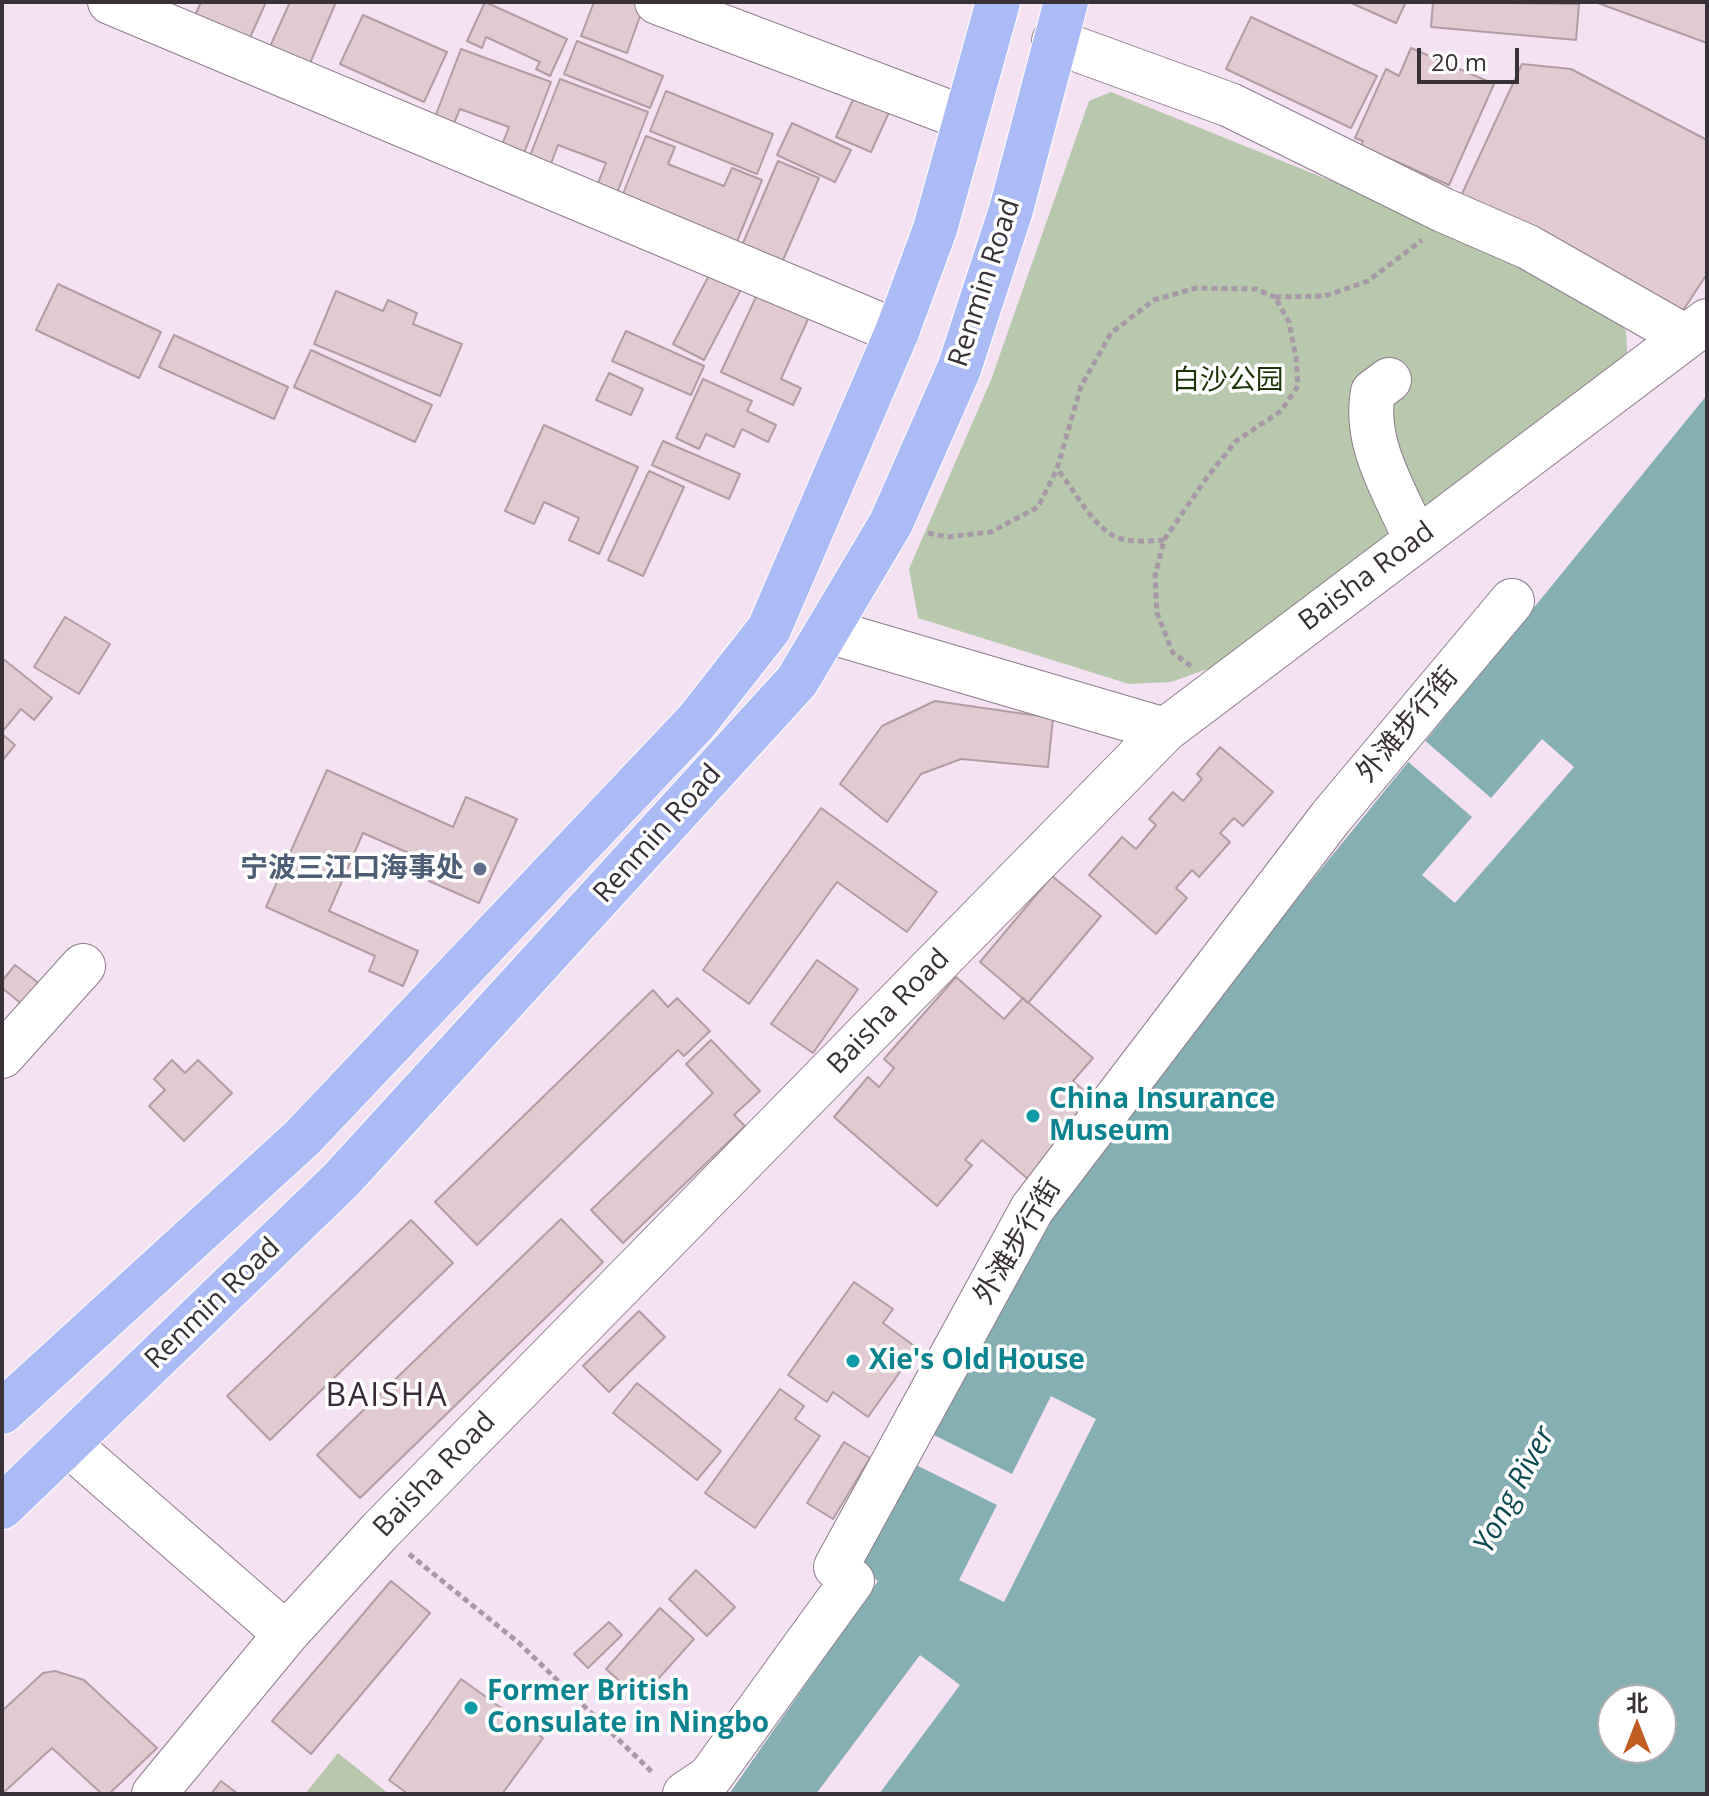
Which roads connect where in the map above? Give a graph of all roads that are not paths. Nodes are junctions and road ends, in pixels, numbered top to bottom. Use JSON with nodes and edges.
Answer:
{"nodes":[{"id":1,"x":110,"y":2,"type":"edge"},
{"id":2,"x":657,"y":2,"type":"edge"},
{"id":3,"x":998,"y":2,"type":"edge"},
{"id":4,"x":1060,"y":22,"type":"edge"},
{"id":5,"x":964,"y":118,"type":"junction"},
{"id":6,"x":1697,"y":329,"type":"edge"},
{"id":7,"x":897,"y":332,"type":"junction"},
{"id":8,"x":1389,"y":380,"type":"dead end"},
{"id":9,"x":1416,"y":540,"type":"junction"},
{"id":10,"x":1512,"y":601,"type":"dead end"},
{"id":11,"x":828,"y":631,"type":"junction"},
{"id":12,"x":1165,"y":730,"type":"junction"},
{"id":13,"x":83,"y":966,"type":"dead end"},
{"id":14,"x":2,"y":1056,"type":"edge"},
{"id":15,"x":2,"y":1412,"type":"edge"},
{"id":16,"x":2,"y":1419,"type":"edge"},
{"id":17,"x":58,"y":1452,"type":"junction"},
{"id":18,"x":2,"y":1507,"type":"edge"},
{"id":19,"x":286,"y":1634,"type":"junction"},
{"id":20,"x":674,"y":1789,"type":"edge"},
{"id":21,"x":154,"y":1794,"type":"edge"}],
"edges":[{"from":1,"to":7,"type":"street"},
{"from":2,"to":5,"type":"street"},
{"from":3,"to":5,"type":"main road","name":"Renmin Road"},
{"from":4,"to":6,"type":"street"},
{"from":4,"to":11,"type":"main road","name":"Renmin Road"},
{"from":5,"to":7,"type":"main road","name":"Renmin Road"},
{"from":6,"to":9,"type":"street","name":"Baisha Road"},
{"from":7,"to":15,"type":"main road","name":"Renmin Road"},
{"from":8,"to":9,"type":"street"},
{"from":9,"to":12,"type":"street","name":"Baisha Road"},
{"from":10,"to":20,"type":"street","name":"外滩步行街"},
{"from":11,"to":12,"type":"street"},
{"from":11,"to":17,"type":"main road","name":"Renmin Road"},
{"from":12,"to":19,"type":"street","name":"Baisha Road"},
{"from":13,"to":14,"type":"street"},
{"from":16,"to":17,"type":"main road"},
{"from":17,"to":18,"type":"main road","name":"Renmin Road"},
{"from":17,"to":19,"type":"street"},
{"from":19,"to":21,"type":"street","name":"Baisha Road"}]}
